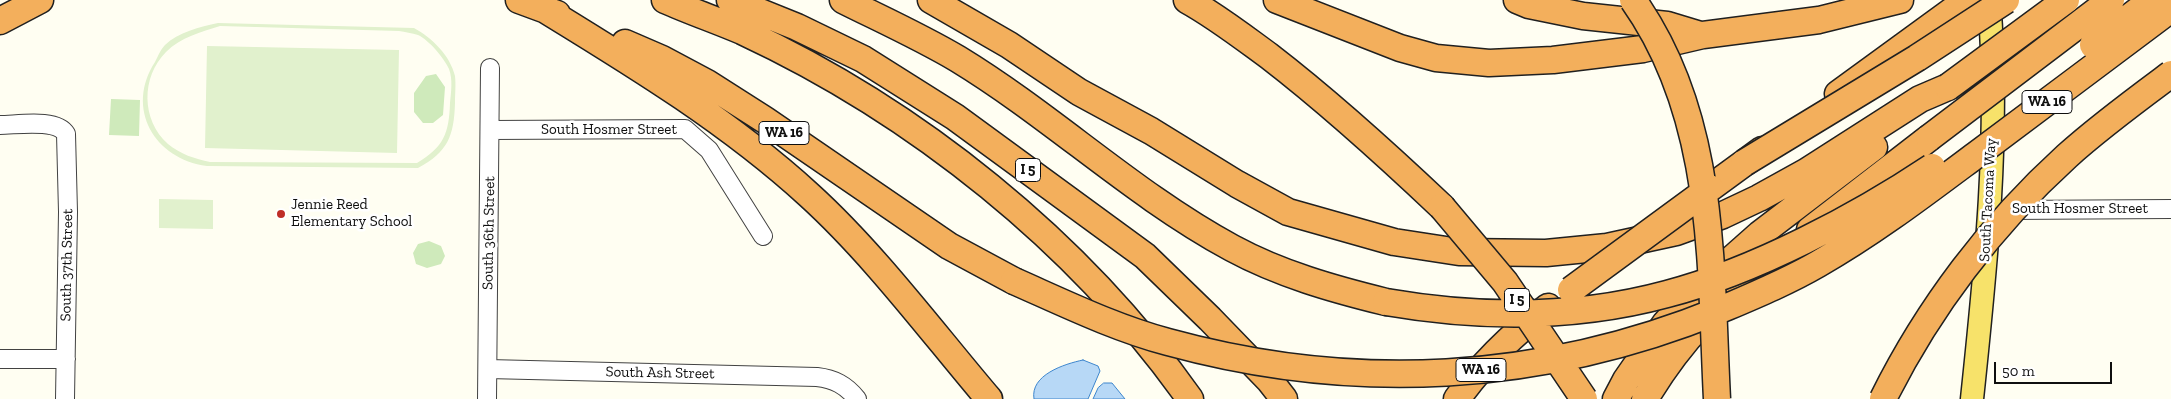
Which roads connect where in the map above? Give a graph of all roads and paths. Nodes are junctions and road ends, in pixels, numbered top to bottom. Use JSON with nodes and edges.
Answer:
{"nodes":[{"id":1,"x":40,"y":0,"type":"edge"},
{"id":2,"x":664,"y":0,"type":"edge"},
{"id":3,"x":730,"y":0,"type":"edge"},
{"id":4,"x":843,"y":0,"type":"edge"},
{"id":5,"x":931,"y":0,"type":"edge"},
{"id":6,"x":1188,"y":0,"type":"edge"},
{"id":7,"x":1277,"y":0,"type":"edge"},
{"id":8,"x":1518,"y":0,"type":"edge"},
{"id":9,"x":1633,"y":0,"type":"edge"},
{"id":10,"x":1874,"y":0,"type":"edge"},
{"id":11,"x":1900,"y":0,"type":"edge"},
{"id":12,"x":1967,"y":0,"type":"edge"},
{"id":13,"x":1989,"y":0,"type":"edge"},
{"id":14,"x":2006,"y":0,"type":"edge"},
{"id":15,"x":2066,"y":0,"type":"edge"},
{"id":16,"x":2111,"y":0,"type":"edge"},
{"id":17,"x":2152,"y":0,"type":"edge"},
{"id":18,"x":530,"y":3,"type":"edge"},
{"id":19,"x":2171,"y":9,"type":"edge"},
{"id":20,"x":1851,"y":12,"type":"junction"},
{"id":21,"x":0,"y":21,"type":"edge"},
{"id":22,"x":1703,"y":36,"type":"junction"},
{"id":23,"x":490,"y":68,"type":"dead end"},
{"id":24,"x":2171,"y":74,"type":"edge"},
{"id":25,"x":1948,"y":87,"type":"junction"},
{"id":26,"x":0,"y":125,"type":"edge"},
{"id":27,"x":490,"y":130,"type":"junction"},
{"id":28,"x":1744,"y":163,"type":"junction"},
{"id":29,"x":2171,"y":209,"type":"edge"},
{"id":30,"x":1989,"y":210,"type":"junction"},
{"id":31,"x":763,"y":236,"type":"dead end"},
{"id":32,"x":0,"y":359,"type":"edge"},
{"id":33,"x":66,"y":359,"type":"junction"},
{"id":34,"x":488,"y":369,"type":"junction"},
{"id":35,"x":65,"y":399,"type":"edge"},
{"id":36,"x":487,"y":399,"type":"edge"},
{"id":37,"x":857,"y":399,"type":"edge"},
{"id":38,"x":989,"y":399,"type":"edge"},
{"id":39,"x":1190,"y":399,"type":"edge"},
{"id":40,"x":1284,"y":399,"type":"edge"},
{"id":41,"x":1457,"y":399,"type":"edge"},
{"id":42,"x":1584,"y":399,"type":"edge"},
{"id":43,"x":1616,"y":399,"type":"edge"},
{"id":44,"x":1645,"y":399,"type":"edge"},
{"id":45,"x":1717,"y":399,"type":"edge"},
{"id":46,"x":1883,"y":399,"type":"edge"},
{"id":47,"x":1972,"y":399,"type":"edge"}],
"edges":[{"from":1,"to":21,"type":"highway"},
{"from":2,"to":39,"type":"highway"},
{"from":3,"to":40,"type":"highway","number":"I 5"},
{"from":4,"to":17,"type":"highway","bridge":true},
{"from":5,"to":25,"type":"highway"},
{"from":6,"to":42,"type":"highway","number":"I 5","bridge":true},
{"from":7,"to":22,"type":"highway"},
{"from":8,"to":22,"type":"highway"},
{"from":9,"to":45,"type":"highway","bridge":true},
{"from":10,"to":20,"type":"highway"},
{"from":11,"to":20,"type":"highway"},
{"from":12,"to":28,"type":"highway","bridge":true},
{"from":13,"to":30,"type":"main road","name":"South Tacoma Way"},
{"from":14,"to":28,"type":"highway","bridge":true},
{"from":15,"to":25,"type":"highway","bridge":true},
{"from":16,"to":44,"type":"highway","bridge":true},
{"from":18,"to":19,"type":"highway","number":"WA 16","bridge":true},
{"from":18,"to":38,"type":"highway"},
{"from":20,"to":22,"type":"highway"},
{"from":23,"to":27,"type":"street","name":"South 36th Street"},
{"from":24,"to":46,"type":"highway","bridge":true},
{"from":25,"to":43,"type":"highway"},
{"from":26,"to":33,"type":"street","name":"South 37th Street"},
{"from":27,"to":31,"type":"street","name":"South Hosmer Street"},
{"from":27,"to":34,"type":"street","name":"South 36th Street"},
{"from":28,"to":41,"type":"highway","bridge":true},
{"from":29,"to":30,"type":"street","name":"South Hosmer Street"},
{"from":30,"to":47,"type":"main road","name":"South Tacoma Way"},
{"from":32,"to":33,"type":"street"},
{"from":33,"to":35,"type":"street","name":"South 37th Street"},
{"from":34,"to":36,"type":"street","name":"South 36th Street"},
{"from":34,"to":37,"type":"street","name":"South Ash Street"}]}
